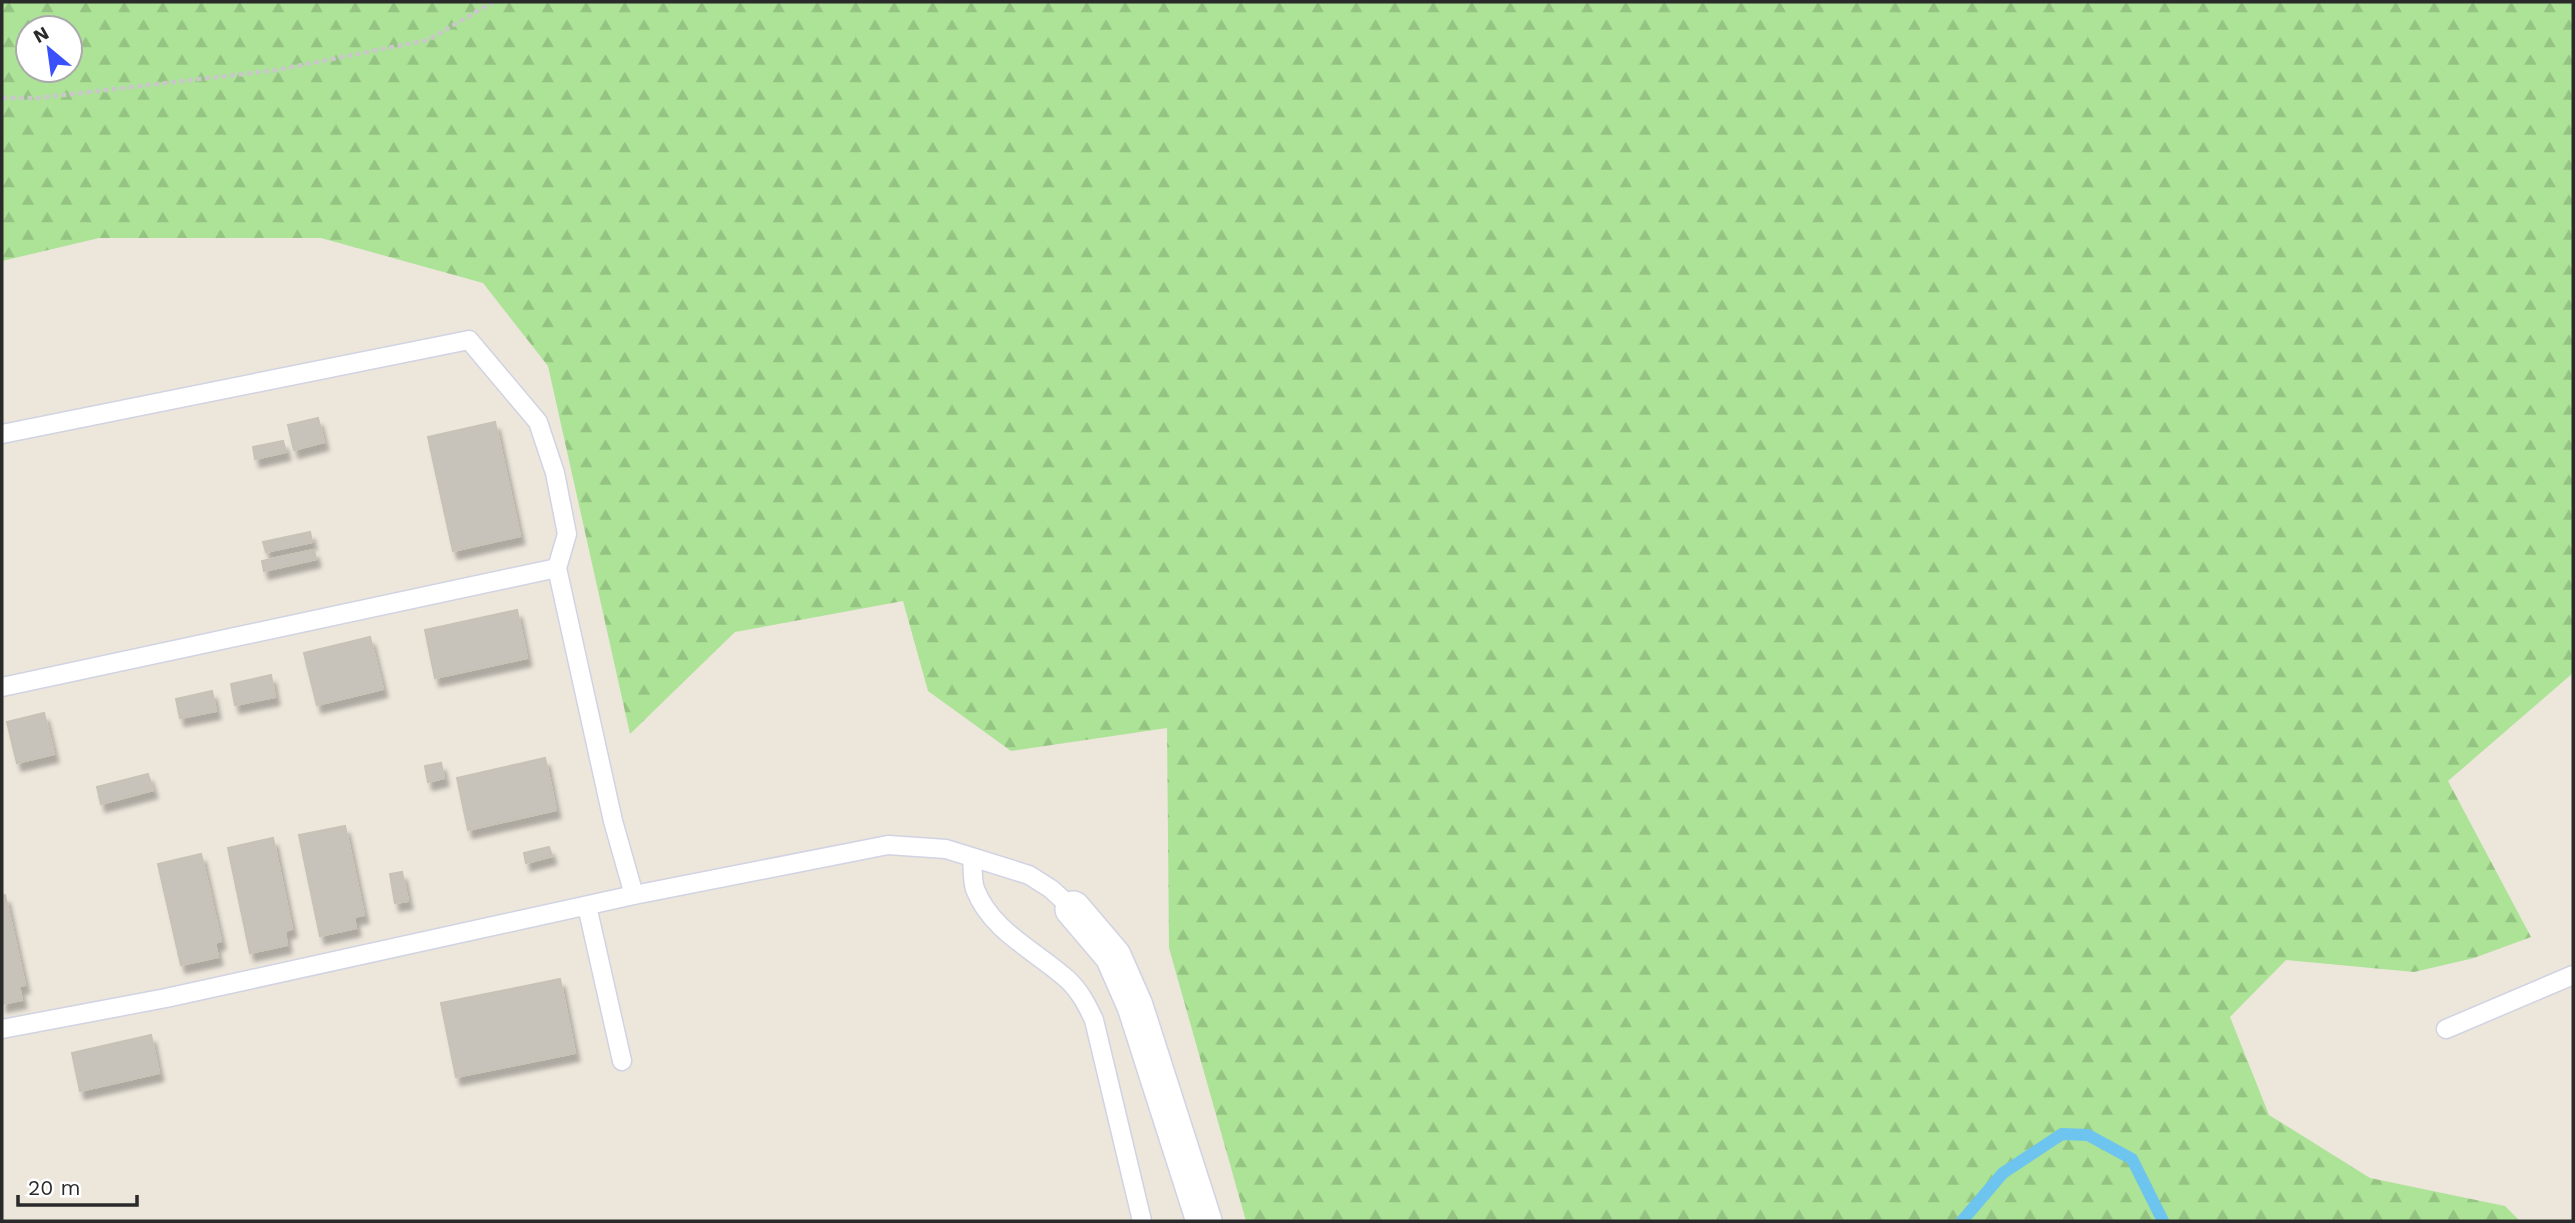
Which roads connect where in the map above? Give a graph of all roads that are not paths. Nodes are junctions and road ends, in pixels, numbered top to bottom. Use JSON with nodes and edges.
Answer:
{"nodes":[{"id":1,"x":2,"y":434,"type":"edge"},
{"id":2,"x":557,"y":568,"type":"junction"},
{"id":3,"x":2,"y":687,"type":"edge"},
{"id":4,"x":972,"y":857,"type":"junction"},
{"id":5,"x":634,"y":895,"type":"junction"},
{"id":6,"x":587,"y":906,"type":"junction"},
{"id":7,"x":1073,"y":909,"type":"joint"},
{"id":8,"x":2573,"y":975,"type":"edge"},
{"id":9,"x":2,"y":1029,"type":"edge"},
{"id":10,"x":2446,"y":1029,"type":"dead end"},
{"id":11,"x":622,"y":1061,"type":"dead end"},
{"id":12,"x":1142,"y":1221,"type":"edge"},
{"id":13,"x":1204,"y":1221,"type":"edge"}],
"edges":[{"from":1,"to":2,"type":"lane"},
{"from":2,"to":3,"type":"lane"},
{"from":2,"to":5,"type":"lane"},
{"from":4,"to":5,"type":"lane"},
{"from":4,"to":7,"type":"lane"},
{"from":4,"to":12,"type":"lane"},
{"from":5,"to":6,"type":"lane"},
{"from":6,"to":9,"type":"lane"},
{"from":6,"to":11,"type":"lane"},
{"from":7,"to":13,"type":"street"},
{"from":8,"to":10,"type":"lane"}]}
